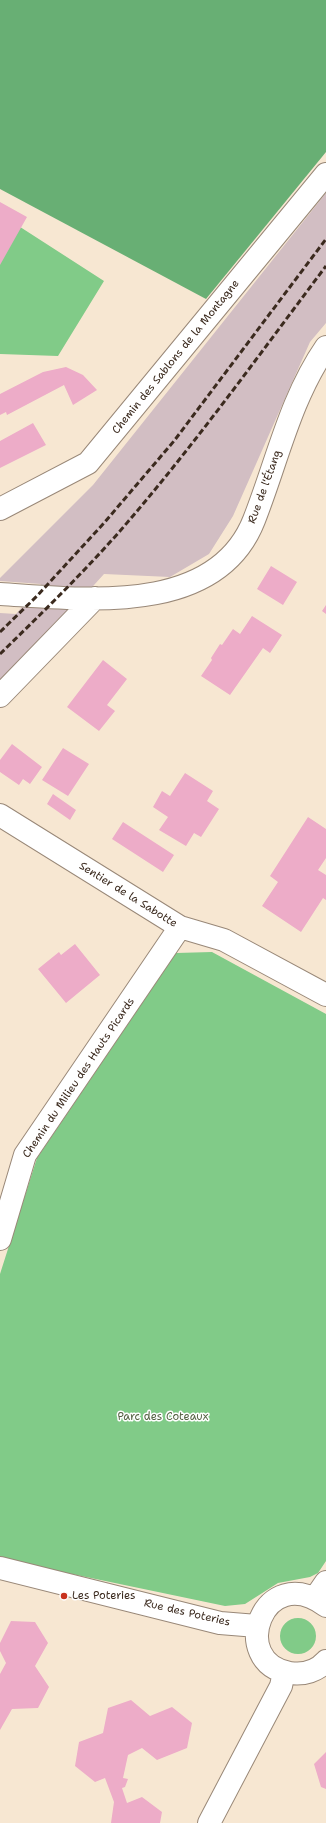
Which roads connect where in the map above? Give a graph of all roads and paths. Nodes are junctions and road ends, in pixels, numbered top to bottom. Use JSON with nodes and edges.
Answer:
{"nodes":[{"id":1,"x":326,"y":174,"type":"edge"},
{"id":2,"x":326,"y":347,"type":"edge"},
{"id":3,"x":0,"y":509,"type":"edge"},
{"id":4,"x":0,"y":594,"type":"edge"},
{"id":5,"x":95,"y":598,"type":"junction"},
{"id":6,"x":0,"y":696,"type":"edge"},
{"id":7,"x":0,"y":815,"type":"edge"},
{"id":8,"x":180,"y":927,"type":"junction"},
{"id":9,"x":326,"y":995,"type":"edge"},
{"id":10,"x":0,"y":1238,"type":"edge"},
{"id":11,"x":0,"y":1568,"type":"edge"},
{"id":12,"x":322,"y":1595,"type":"edge"},
{"id":13,"x":257,"y":1626,"type":"junction"},
{"id":14,"x":326,"y":1661,"type":"edge"},
{"id":15,"x":284,"y":1672,"type":"junction"},
{"id":16,"x":209,"y":1823,"type":"edge"}],
"edges":[{"from":1,"to":3,"type":"street","name":"Chemin des Sablons de la Montagne"},
{"from":2,"to":5,"type":"street","name":"Rue de l'Étang"},
{"from":4,"to":5,"type":"street","name":"Rue de l'Étang"},
{"from":5,"to":6,"type":"street"},
{"from":7,"to":8,"type":"street","name":"Sentier de la Sabotte"},
{"from":8,"to":9,"type":"street","name":"Sentier de la Sabotte"},
{"from":8,"to":10,"type":"street","name":"Chemin du Milieu des Hauts Picards"},
{"from":11,"to":13,"type":"street","name":"Rue des Poteries"},
{"from":12,"to":13,"type":"street"},
{"from":13,"to":15,"type":"street"},
{"from":14,"to":15,"type":"street"},
{"from":15,"to":16,"type":"street"}]}
